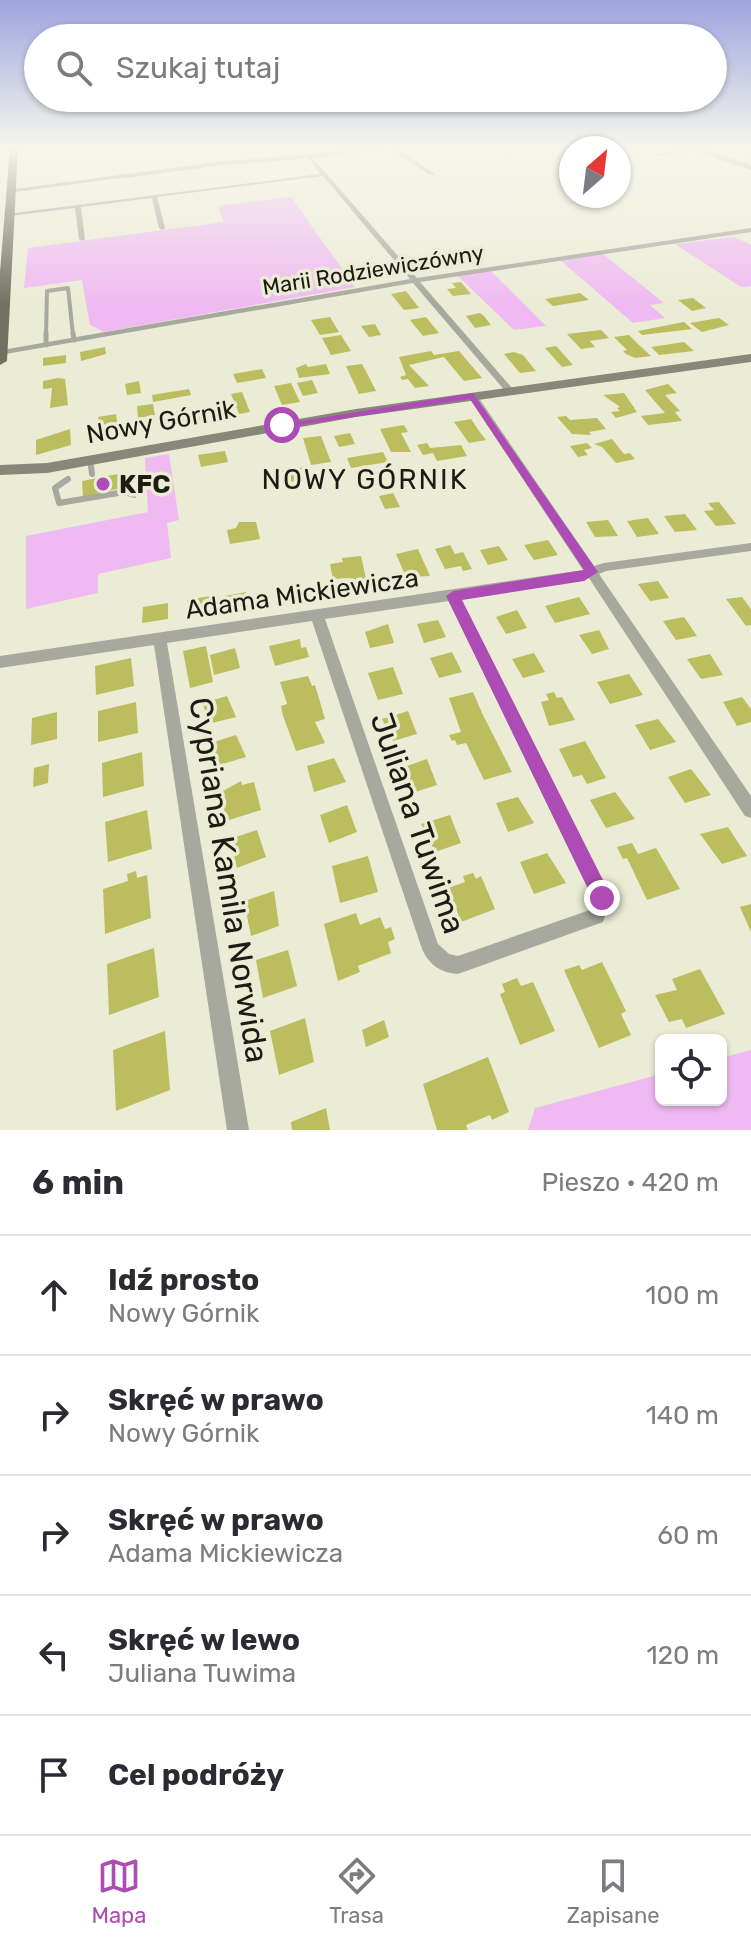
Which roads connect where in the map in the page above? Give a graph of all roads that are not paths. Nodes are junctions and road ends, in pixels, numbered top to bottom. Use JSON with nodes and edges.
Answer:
{"nodes":[{"id":1,"x":11,"y":201,"type":"edge"},
{"id":2,"x":118,"y":201,"type":"edge"},
{"id":3,"x":155,"y":201,"type":"edge"},
{"id":4,"x":344,"y":201,"type":"edge"},
{"id":5,"x":78,"y":206,"type":"junction"},
{"id":6,"x":10,"y":214,"type":"junction"},
{"id":7,"x":162,"y":228,"type":"dead end"},
{"id":8,"x":751,"y":230,"type":"edge"},
{"id":9,"x":82,"y":239,"type":"dead end"},
{"id":10,"x":412,"y":281,"type":"junction"},
{"id":11,"x":74,"y":340,"type":"junction"},
{"id":12,"x":46,"y":345,"type":"junction"},
{"id":13,"x":1,"y":357,"type":"edge"},
{"id":14,"x":751,"y":358,"type":"edge"},
{"id":15,"x":509,"y":390,"type":"junction"},
{"id":16,"x":473,"y":396,"type":"junction"},
{"id":17,"x":47,"y":468,"type":"junction"},
{"id":18,"x":0,"y":470,"type":"edge"},
{"id":19,"x":68,"y":479,"type":"dead end"},
{"id":20,"x":0,"y":484,"type":"edge"},
{"id":21,"x":134,"y":495,"type":"dead end"},
{"id":22,"x":751,"y":547,"type":"edge"},
{"id":23,"x":591,"y":572,"type":"junction"},
{"id":24,"x":453,"y":596,"type":"junction"},
{"id":25,"x":317,"y":616,"type":"junction"},
{"id":26,"x":160,"y":639,"type":"junction"},
{"id":27,"x":0,"y":662,"type":"edge"},
{"id":28,"x":751,"y":810,"type":"edge"},
{"id":29,"x":238,"y":1130,"type":"edge"}],
"edges":[{"from":1,"to":6,"type":"main road"},
{"from":2,"to":5,"type":"street"},
{"from":3,"to":7,"type":"street"},
{"from":4,"to":10,"type":"street"},
{"from":5,"to":6,"type":"street"},
{"from":5,"to":9,"type":"street"},
{"from":6,"to":13,"type":"main road"},
{"from":8,"to":10,"type":"street","name":"Marii Rodziewiczówny"},
{"from":10,"to":11,"type":"street","name":"Marii Rodziewiczówny"},
{"from":10,"to":15,"type":"street"},
{"from":11,"to":12,"type":"street","name":"Marii Rodziewiczówny"},
{"from":11,"to":12,"type":"lane"},
{"from":12,"to":13,"type":"street","name":"Marii Rodziewiczówny"},
{"from":14,"to":15,"type":"street","name":"Nowy Górnik"},
{"from":15,"to":16,"type":"street","name":"Nowy Górnik"},
{"from":16,"to":17,"type":"street","name":"Nowy Górnik"},
{"from":16,"to":23,"type":"street"},
{"from":17,"to":18,"type":"street","name":"Nowy Górnik"},
{"from":17,"to":20,"type":"street","name":"Nowy Górnik"},
{"from":19,"to":21,"type":"lane"},
{"from":22,"to":23,"type":"street","name":"Adama Mickiewicza"},
{"from":23,"to":24,"type":"street","name":"Adama Mickiewicza"},
{"from":23,"to":28,"type":"street"},
{"from":24,"to":25,"type":"street","name":"Adama Mickiewicza"},
{"from":24,"to":25,"type":"street","name":"Juliana Tuwima"},
{"from":25,"to":26,"type":"street","name":"Adama Mickiewicza"},
{"from":26,"to":27,"type":"street","name":"Adama Mickiewicza"},
{"from":26,"to":29,"type":"street","name":"Cypriana Kamila Norwida"}]}
